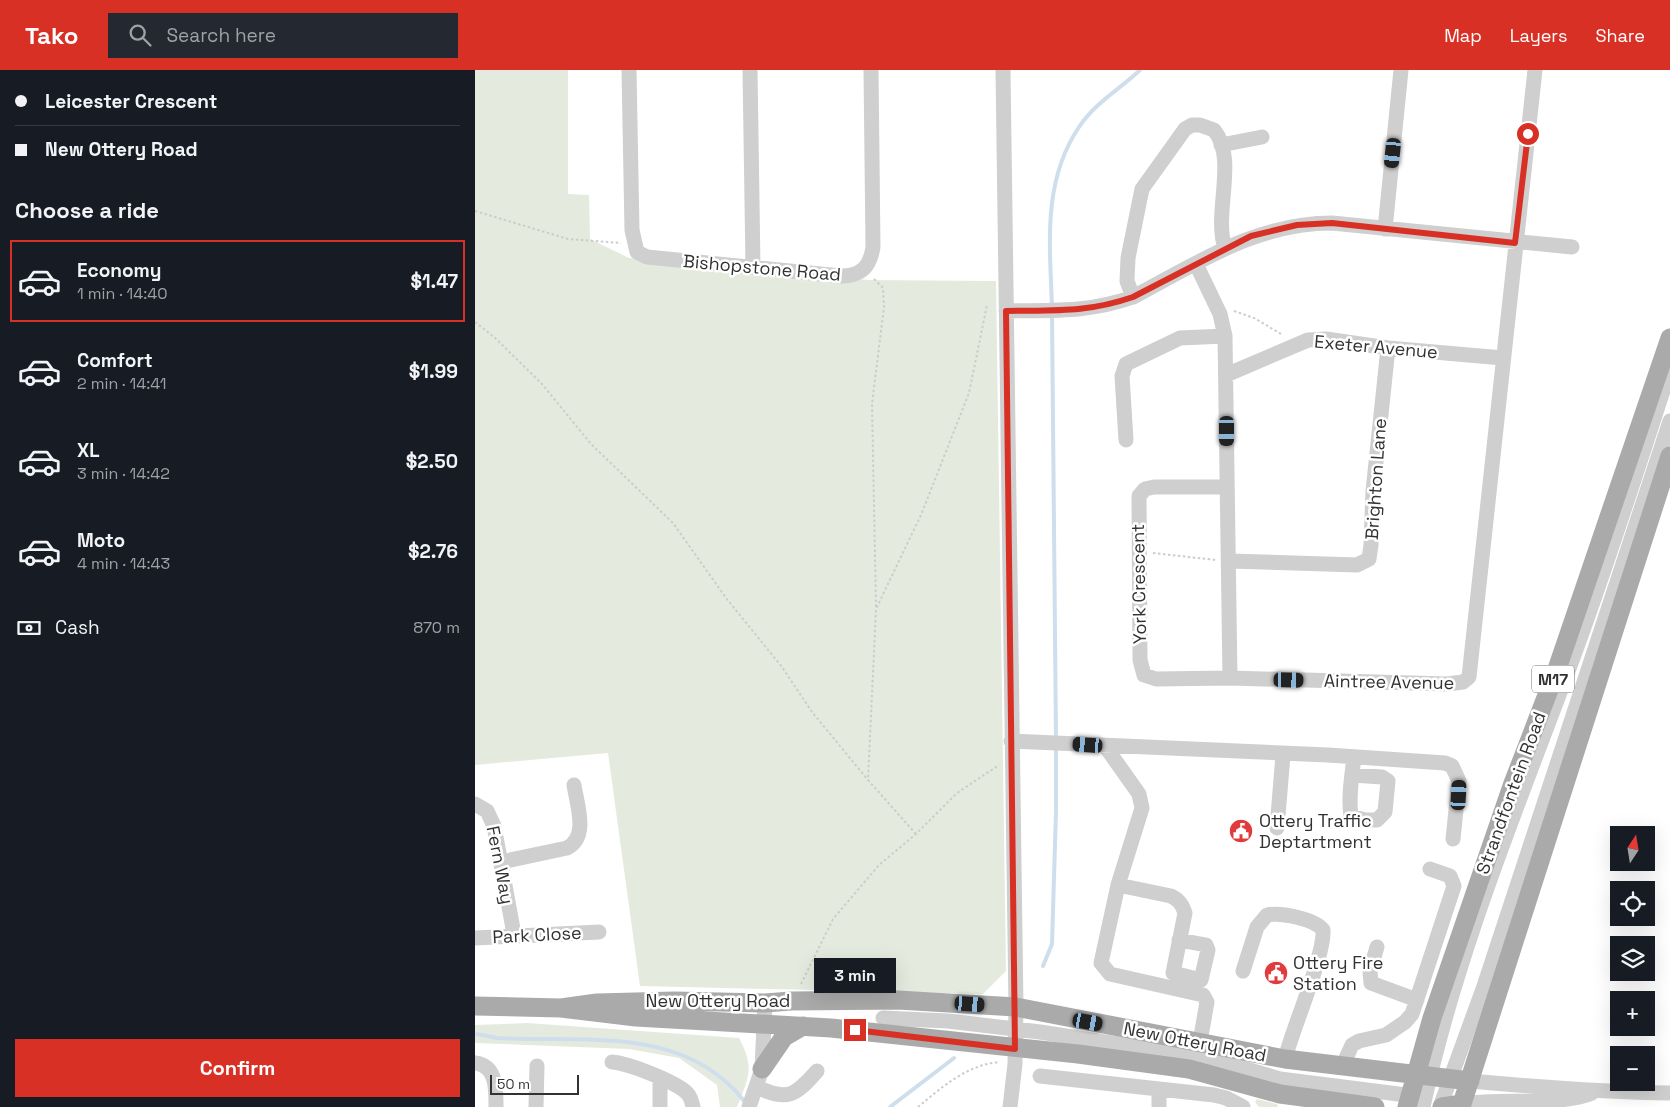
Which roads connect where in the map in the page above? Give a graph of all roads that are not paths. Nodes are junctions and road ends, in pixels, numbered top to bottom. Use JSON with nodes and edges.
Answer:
{"nodes":[{"id":1,"x":629,"y":70,"type":"edge"},
{"id":2,"x":750,"y":70,"type":"edge"},
{"id":3,"x":871,"y":70,"type":"edge"},
{"id":4,"x":1003,"y":70,"type":"edge"},
{"id":5,"x":1401,"y":70,"type":"edge"},
{"id":6,"x":1535,"y":70,"type":"edge"},
{"id":7,"x":1262,"y":137,"type":"dead end"},
{"id":8,"x":1221,"y":145,"type":"junction"},
{"id":9,"x":1385,"y":229,"type":"junction"},
{"id":10,"x":1515,"y":243,"type":"junction"},
{"id":11,"x":1572,"y":247,"type":"dead end"},
{"id":12,"x":1225,"y":248,"type":"junction"},
{"id":13,"x":1196,"y":264,"type":"junction"},
{"id":14,"x":753,"y":267,"type":"junction"},
{"id":15,"x":1133,"y":297,"type":"junction"},
{"id":16,"x":1006,"y":311,"type":"junction"},
{"id":17,"x":1225,"y":336,"type":"junction"},
{"id":18,"x":1670,"y":338,"type":"edge"},
{"id":19,"x":1388,"y":348,"type":"junction"},
{"id":20,"x":1503,"y":358,"type":"junction"},
{"id":21,"x":1670,"y":369,"type":"edge"},
{"id":22,"x":1226,"y":375,"type":"junction"},
{"id":23,"x":1670,"y":421,"type":"edge"},
{"id":24,"x":1126,"y":440,"type":"dead end"},
{"id":25,"x":1670,"y":456,"type":"edge"},
{"id":26,"x":1227,"y":487,"type":"junction"},
{"id":27,"x":1229,"y":561,"type":"junction"},
{"id":28,"x":1230,"y":678,"type":"junction"},
{"id":29,"x":1011,"y":741,"type":"junction"},
{"id":30,"x":1105,"y":746,"type":"junction"},
{"id":31,"x":1283,"y":755,"type":"junction"},
{"id":32,"x":1355,"y":757,"type":"junction"},
{"id":33,"x":1353,"y":774,"type":"dead end"},
{"id":34,"x":574,"y":785,"type":"dead end"},
{"id":35,"x":475,"y":804,"type":"edge"},
{"id":36,"x":1277,"y":828,"type":"dead end"},
{"id":37,"x":1453,"y":838,"type":"dead end"},
{"id":38,"x":501,"y":862,"type":"junction"},
{"id":39,"x":1430,"y":869,"type":"dead end"},
{"id":40,"x":1118,"y":885,"type":"junction"},
{"id":41,"x":599,"y":932,"type":"dead end"},
{"id":42,"x":514,"y":934,"type":"junction"},
{"id":43,"x":475,"y":938,"type":"edge"},
{"id":44,"x":1179,"y":940,"type":"junction"},
{"id":45,"x":1377,"y":948,"type":"dead end"},
{"id":46,"x":1243,"y":971,"type":"dead end"},
{"id":47,"x":1173,"y":973,"type":"junction"},
{"id":48,"x":1164,"y":986,"type":"junction"},
{"id":49,"x":1417,"y":1000,"type":"junction"},
{"id":50,"x":765,"y":1003,"type":"junction"},
{"id":51,"x":476,"y":1006,"type":"edge"},
{"id":52,"x":1016,"y":1007,"type":"junction"},
{"id":53,"x":561,"y":1008,"type":"junction"},
{"id":54,"x":883,"y":1018,"type":"dead end"},
{"id":55,"x":765,"y":1023,"type":"junction"},
{"id":56,"x":803,"y":1026,"type":"junction"},
{"id":57,"x":1015,"y":1029,"type":"junction"},
{"id":58,"x":1201,"y":1042,"type":"junction"},
{"id":59,"x":1015,"y":1049,"type":"junction"},
{"id":60,"x":1285,"y":1059,"type":"junction"},
{"id":61,"x":612,"y":1062,"type":"dead end"},
{"id":62,"x":475,"y":1064,"type":"edge"},
{"id":63,"x":537,"y":1066,"type":"dead end"},
{"id":64,"x":1342,"y":1067,"type":"junction"},
{"id":65,"x":762,"y":1069,"type":"junction"},
{"id":66,"x":817,"y":1071,"type":"dead end"},
{"id":67,"x":1040,"y":1076,"type":"dead end"},
{"id":68,"x":1423,"y":1076,"type":"junction"},
{"id":69,"x":660,"y":1078,"type":"junction"},
{"id":70,"x":1450,"y":1079,"type":"junction"},
{"id":71,"x":1470,"y":1080,"type":"junction"},
{"id":72,"x":1159,"y":1090,"type":"junction"},
{"id":73,"x":1594,"y":1092,"type":"junction"},
{"id":74,"x":1670,"y":1093,"type":"edge"},
{"id":75,"x":753,"y":1097,"type":"edge"},
{"id":76,"x":1285,"y":1100,"type":"edge"},
{"id":77,"x":1614,"y":1100,"type":"edge"},
{"id":78,"x":1417,"y":1102,"type":"edge"},
{"id":79,"x":1328,"y":1104,"type":"edge"},
{"id":80,"x":1442,"y":1104,"type":"edge"},
{"id":81,"x":1462,"y":1106,"type":"edge"},
{"id":82,"x":496,"y":1107,"type":"edge"},
{"id":83,"x":536,"y":1107,"type":"edge"},
{"id":84,"x":660,"y":1107,"type":"edge"},
{"id":85,"x":693,"y":1107,"type":"edge"},
{"id":86,"x":1010,"y":1107,"type":"edge"},
{"id":87,"x":1159,"y":1107,"type":"edge"},
{"id":88,"x":1243,"y":1107,"type":"edge"},
{"id":89,"x":1375,"y":1107,"type":"edge"}],
"edges":[{"from":1,"to":14,"type":"street","name":"Bishopstone Road"},
{"from":2,"to":14,"type":"street"},
{"from":3,"to":14,"type":"street","name":"Bishopstone Road"},
{"from":4,"to":16,"type":"street"},
{"from":5,"to":9,"type":"street"},
{"from":6,"to":10,"type":"street","name":"Aintree Avenue"},
{"from":7,"to":8,"type":"street"},
{"from":8,"to":12,"type":"street"},
{"from":8,"to":15,"type":"street"},
{"from":9,"to":10,"type":"street"},
{"from":9,"to":12,"type":"street"},
{"from":10,"to":11,"type":"street"},
{"from":10,"to":20,"type":"street","name":"Aintree Avenue"},
{"from":12,"to":13,"type":"street"},
{"from":13,"to":15,"type":"street"},
{"from":13,"to":17,"type":"street"},
{"from":15,"to":16,"type":"street"},
{"from":16,"to":29,"type":"street"},
{"from":17,"to":22,"type":"street"},
{"from":17,"to":24,"type":"street"},
{"from":18,"to":68,"type":"main road","name":"Strandfontein Road","number":"M17"},
{"from":19,"to":20,"type":"street","name":"Exeter Avenue"},
{"from":19,"to":22,"type":"street","name":"Exeter Avenue"},
{"from":19,"to":27,"type":"street","name":"Brighton Lane"},
{"from":20,"to":28,"type":"street","name":"Aintree Avenue"},
{"from":21,"to":68,"type":"street"},
{"from":22,"to":26,"type":"street"},
{"from":23,"to":70,"type":"street"},
{"from":25,"to":71,"type":"main road","number":"M17"},
{"from":26,"to":27,"type":"street"},
{"from":26,"to":28,"type":"street","name":"York Crescent"},
{"from":27,"to":28,"type":"street"},
{"from":29,"to":30,"type":"street"},
{"from":29,"to":52,"type":"street"},
{"from":30,"to":31,"type":"street"},
{"from":30,"to":40,"type":"street"},
{"from":31,"to":32,"type":"street"},
{"from":31,"to":36,"type":"street"},
{"from":32,"to":33,"type":"street"},
{"from":32,"to":37,"type":"street"},
{"from":34,"to":38,"type":"street"},
{"from":35,"to":38,"type":"street","name":"Fern Way"},
{"from":38,"to":42,"type":"street","name":"Fern Way"},
{"from":39,"to":49,"type":"street"},
{"from":40,"to":44,"type":"street"},
{"from":40,"to":48,"type":"street"},
{"from":41,"to":42,"type":"street","name":"Park Close"},
{"from":42,"to":43,"type":"street","name":"Park Close"},
{"from":44,"to":47,"type":"street"},
{"from":44,"to":47,"type":"street"},
{"from":45,"to":49,"type":"street"},
{"from":46,"to":60,"type":"street"},
{"from":47,"to":48,"type":"street"},
{"from":48,"to":58,"type":"street"},
{"from":49,"to":64,"type":"street"},
{"from":50,"to":52,"type":"main road","name":"New Ottery Road"},
{"from":50,"to":53,"type":"main road","name":"New Ottery Road"},
{"from":50,"to":55,"type":"street"},
{"from":51,"to":53,"type":"main road","name":"New Ottery Road"},
{"from":52,"to":57,"type":"street"},
{"from":52,"to":58,"type":"main road","name":"New Ottery Road"},
{"from":53,"to":55,"type":"main road","name":"New Ottery Road"},
{"from":54,"to":57,"type":"street"},
{"from":55,"to":56,"type":"main road","name":"New Ottery Road"},
{"from":55,"to":65,"type":"street"},
{"from":56,"to":59,"type":"main road","name":"New Ottery Road"},
{"from":56,"to":65,"type":"main road"},
{"from":57,"to":59,"type":"street"},
{"from":57,"to":78,"type":"street"},
{"from":58,"to":60,"type":"main road","name":"New Ottery Road"},
{"from":59,"to":76,"type":"main road","name":"New Ottery Road"},
{"from":59,"to":86,"type":"street"},
{"from":60,"to":64,"type":"main road","name":"New Ottery Road"},
{"from":61,"to":69,"type":"street"},
{"from":62,"to":82,"type":"street"},
{"from":63,"to":83,"type":"street"},
{"from":64,"to":68,"type":"main road","name":"New Ottery Road"},
{"from":65,"to":75,"type":"street"},
{"from":66,"to":75,"type":"street"},
{"from":67,"to":72,"type":"street"},
{"from":68,"to":70,"type":"main road","name":"New Ottery Road"},
{"from":68,"to":78,"type":"main road","name":"Strandfontein Road","number":"M17"},
{"from":69,"to":84,"type":"street"},
{"from":69,"to":85,"type":"street"},
{"from":70,"to":71,"type":"main road","name":"New Ottery Road"},
{"from":70,"to":80,"type":"street"},
{"from":71,"to":73,"type":"street"},
{"from":71,"to":81,"type":"main road","number":"M17"},
{"from":72,"to":87,"type":"street"},
{"from":72,"to":88,"type":"street"},
{"from":73,"to":77,"type":"street"},
{"from":73,"to":81,"type":"street"},
{"from":74,"to":77,"type":"street"},
{"from":76,"to":79,"type":"main road","name":"New Ottery Road"},
{"from":78,"to":80,"type":"street"},
{"from":79,"to":89,"type":"main road","name":"New Ottery Road"},
{"from":80,"to":81,"type":"main road"}]}
